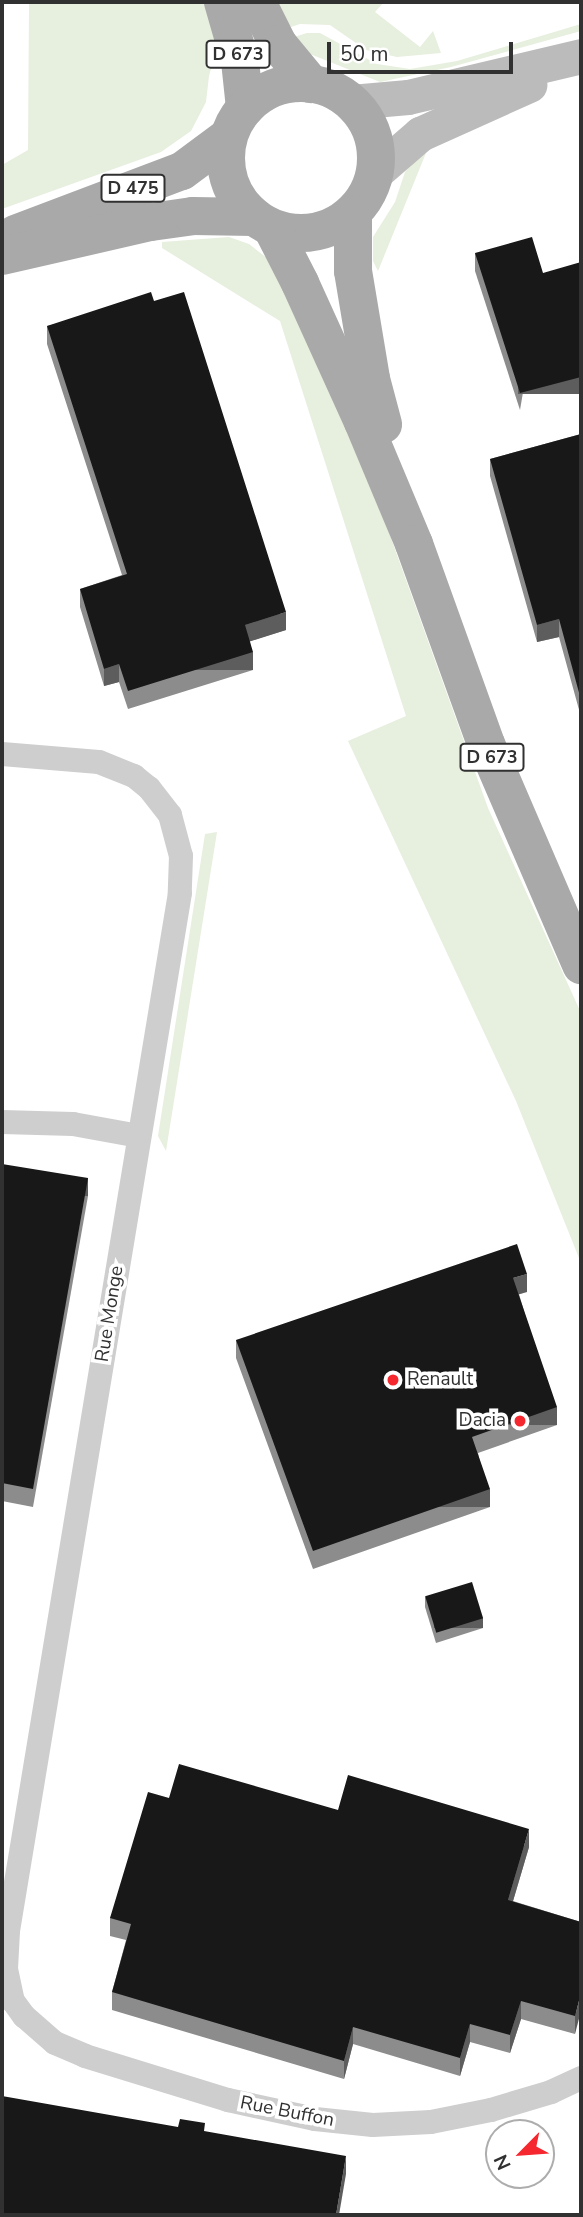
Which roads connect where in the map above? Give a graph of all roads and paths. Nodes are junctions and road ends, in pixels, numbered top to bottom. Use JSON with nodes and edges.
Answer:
{"nodes":[{"id":1,"x":223,"y":2,"type":"edge"},
{"id":2,"x":257,"y":2,"type":"edge"},
{"id":3,"x":579,"y":57,"type":"edge"},
{"id":4,"x":311,"y":84,"type":"junction"},
{"id":5,"x":351,"y":102,"type":"junction"},
{"id":6,"x":237,"y":123,"type":"junction"},
{"id":7,"x":375,"y":173,"type":"junction"},
{"id":8,"x":353,"y":214,"type":"junction"},
{"id":9,"x":263,"y":223,"type":"junction"},
{"id":10,"x":17,"y":233,"type":"edge"},
{"id":11,"x":2,"y":256,"type":"edge"},
{"id":12,"x":414,"y":544,"type":"junction"},
{"id":13,"x":2,"y":754,"type":"edge"},
{"id":14,"x":581,"y":965,"type":"edge"},
{"id":15,"x":2,"y":1122,"type":"edge"},
{"id":16,"x":139,"y":1136,"type":"junction"},
{"id":17,"x":8,"y":2004,"type":"edge"},
{"id":18,"x":581,"y":2078,"type":"edge"}],
"edges":[{"from":1,"to":6,"type":"main road","number":"D 673"},
{"from":2,"to":4,"type":"main road","number":"D 673"},
{"from":3,"to":5,"type":"main road"},
{"from":3,"to":7,"type":"main road"},
{"from":4,"to":5,"type":"main road"},
{"from":4,"to":6,"type":"main road"},
{"from":5,"to":7,"type":"main road"},
{"from":6,"to":9,"type":"main road"},
{"from":6,"to":10,"type":"main road","number":"D 475"},
{"from":7,"to":8,"type":"main road"},
{"from":8,"to":9,"type":"main road"},
{"from":8,"to":12,"type":"main road","number":"D 673"},
{"from":9,"to":11,"type":"main road","number":"D 475"},
{"from":9,"to":12,"type":"main road","number":"D 673"},
{"from":12,"to":14,"type":"main road","number":"D 673"},
{"from":13,"to":16,"type":"street","name":"Rue Monge"},
{"from":15,"to":16,"type":"street"},
{"from":16,"to":17,"type":"street","name":"Rue Monge"},
{"from":17,"to":18,"type":"street","name":"Rue Buffon"}]}
